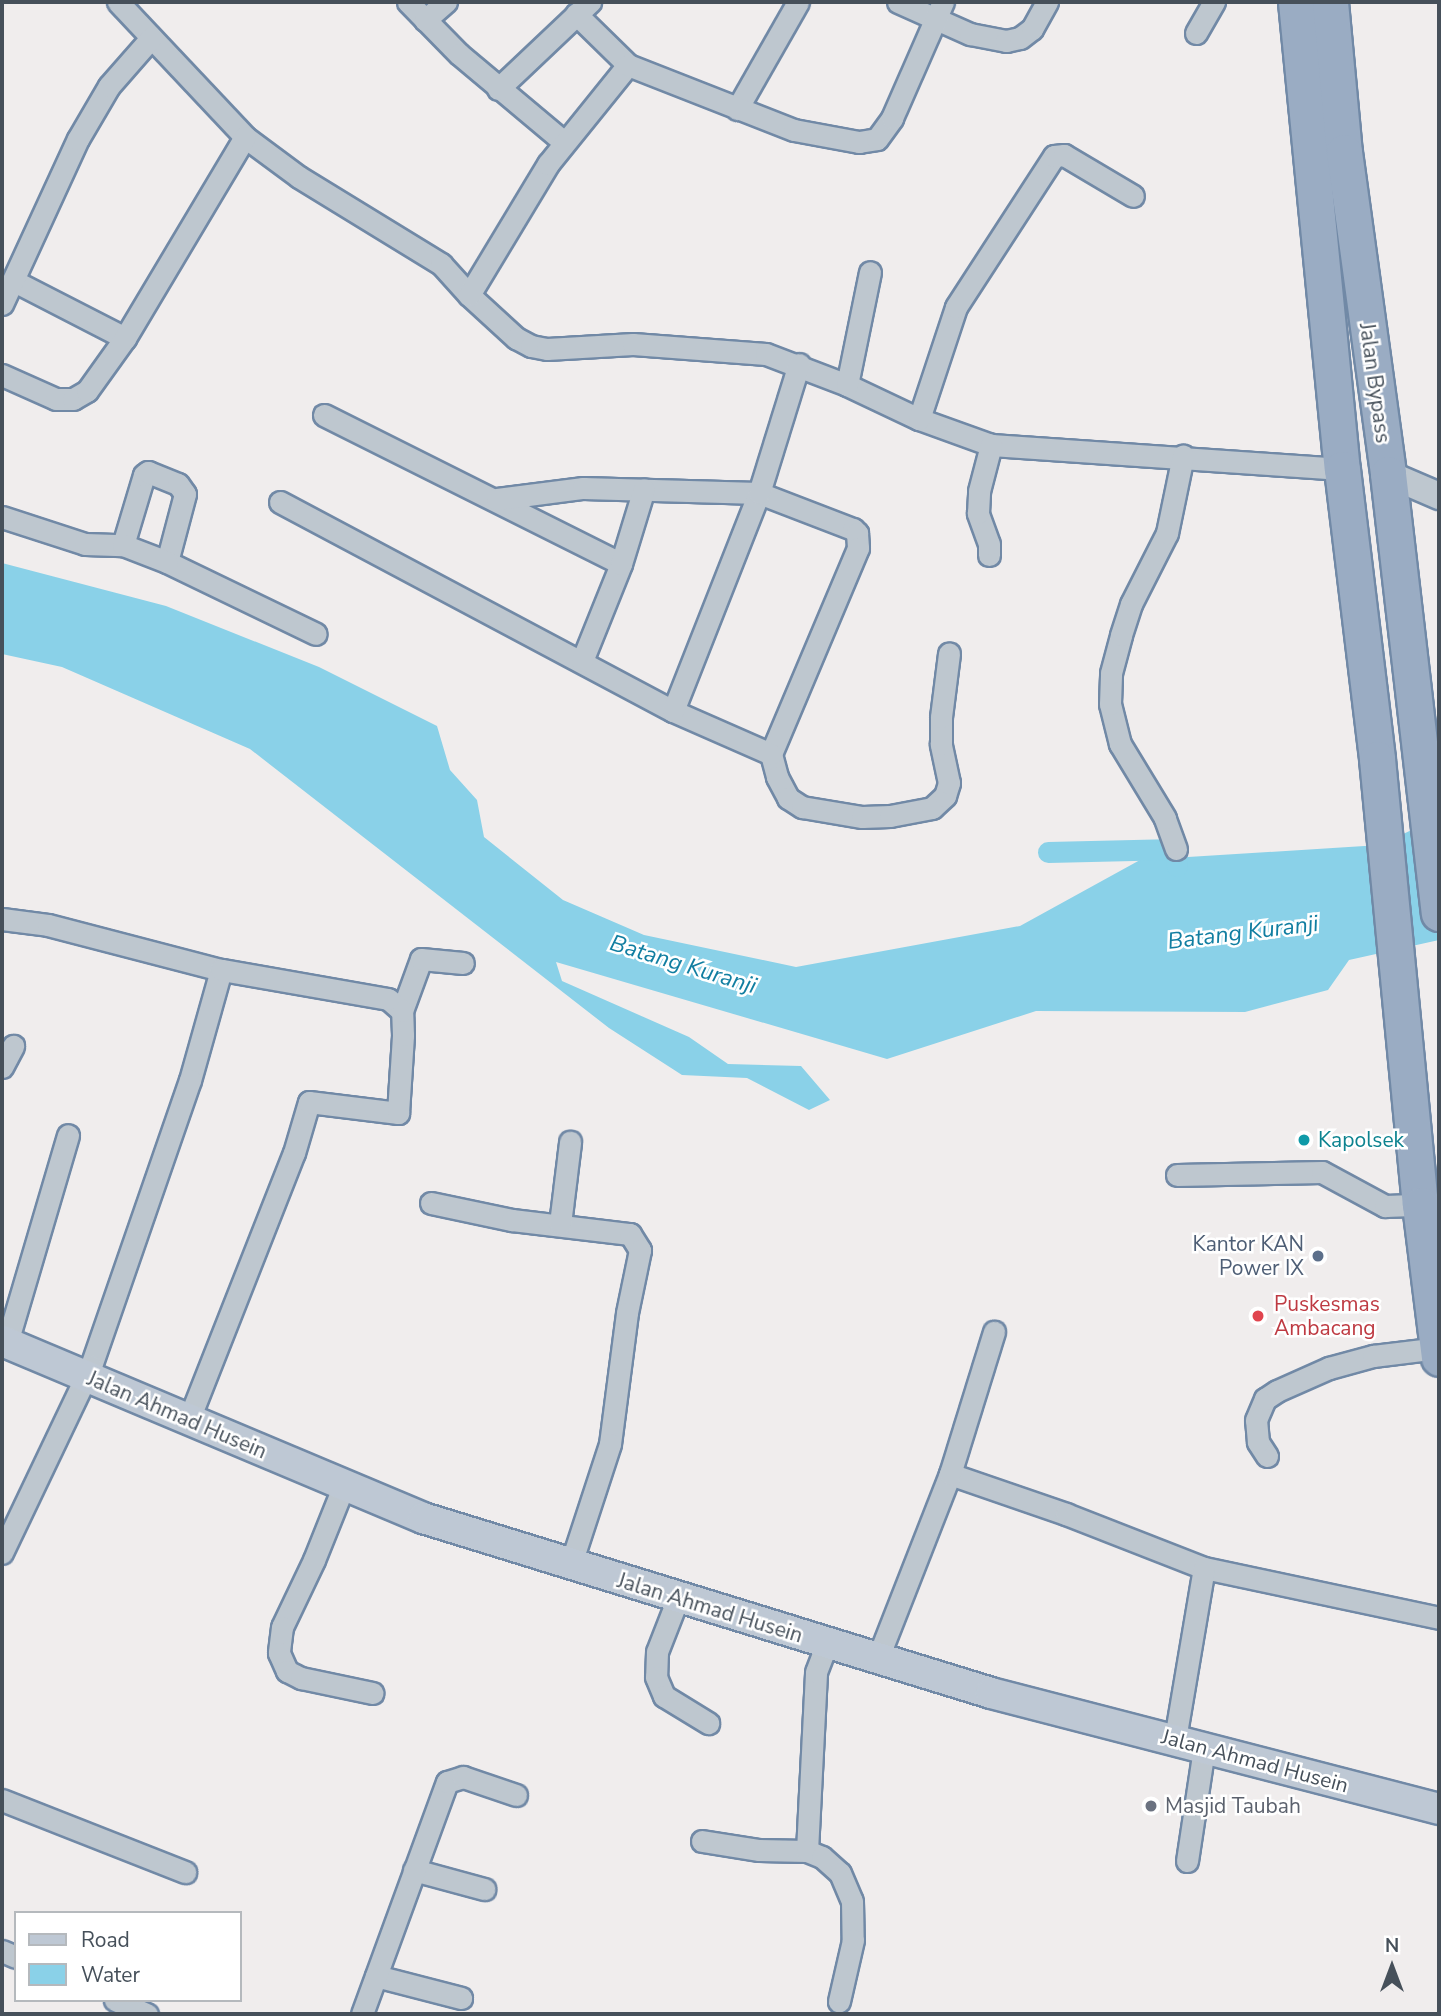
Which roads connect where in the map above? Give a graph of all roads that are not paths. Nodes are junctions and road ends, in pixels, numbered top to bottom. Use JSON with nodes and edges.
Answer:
{"nodes":[{"id":1,"x":119,"y":2,"type":"edge"},
{"id":2,"x":408,"y":2,"type":"edge"},
{"id":3,"x":446,"y":2,"type":"edge"},
{"id":4,"x":798,"y":2,"type":"edge"},
{"id":5,"x":898,"y":2,"type":"edge"},
{"id":6,"x":1047,"y":2,"type":"edge"},
{"id":7,"x":1214,"y":2,"type":"edge"},
{"id":8,"x":1296,"y":2,"type":"edge"},
{"id":9,"x":1330,"y":2,"type":"edge"},
{"id":10,"x":583,"y":8,"type":"edge"},
{"id":11,"x":940,"y":10,"type":"edge"},
{"id":12,"x":425,"y":20,"type":"junction"},
{"id":13,"x":1196,"y":33,"type":"dead end"},
{"id":14,"x":152,"y":38,"type":"junction"},
{"id":15,"x":628,"y":65,"type":"junction"},
{"id":16,"x":498,"y":89,"type":"junction"},
{"id":17,"x":737,"y":110,"type":"junction"},
{"id":18,"x":245,"y":137,"type":"junction"},
{"id":19,"x":564,"y":142,"type":"junction"},
{"id":20,"x":1133,"y":196,"type":"dead end"},
{"id":21,"x":870,"y":272,"type":"dead end"},
{"id":22,"x":14,"y":281,"type":"junction"},
{"id":23,"x":468,"y":295,"type":"junction"},
{"id":24,"x":2,"y":304,"type":"edge"},
{"id":25,"x":125,"y":338,"type":"junction"},
{"id":26,"x":799,"y":364,"type":"junction"},
{"id":27,"x":2,"y":375,"type":"edge"},
{"id":28,"x":847,"y":384,"type":"junction"},
{"id":29,"x":324,"y":415,"type":"dead end"},
{"id":30,"x":919,"y":419,"type":"junction"},
{"id":31,"x":991,"y":444,"type":"junction"},
{"id":32,"x":1183,"y":456,"type":"junction"},
{"id":33,"x":1342,"y":469,"type":"junction"},
{"id":34,"x":1388,"y":474,"type":"junction"},
{"id":35,"x":645,"y":489,"type":"junction"},
{"id":36,"x":759,"y":493,"type":"junction"},
{"id":37,"x":1439,"y":496,"type":"edge"},
{"id":38,"x":497,"y":499,"type":"junction"},
{"id":39,"x":280,"y":502,"type":"dead end"},
{"id":40,"x":2,"y":517,"type":"edge"},
{"id":41,"x":123,"y":545,"type":"junction"},
{"id":42,"x":989,"y":555,"type":"dead end"},
{"id":43,"x":167,"y":562,"type":"junction"},
{"id":44,"x":621,"y":564,"type":"junction"},
{"id":45,"x":316,"y":634,"type":"dead end"},
{"id":46,"x":949,"y":654,"type":"dead end"},
{"id":47,"x":582,"y":661,"type":"junction"},
{"id":48,"x":673,"y":711,"type":"junction"},
{"id":49,"x":771,"y":754,"type":"junction"},
{"id":50,"x":1176,"y":849,"type":"dead end"},
{"id":51,"x":1439,"y":913,"type":"edge"},
{"id":52,"x":2,"y":919,"type":"edge"},
{"id":53,"x":463,"y":963,"type":"dead end"},
{"id":54,"x":221,"y":970,"type":"junction"},
{"id":55,"x":402,"y":1011,"type":"junction"},
{"id":56,"x":13,"y":1045,"type":"dead end"},
{"id":57,"x":2,"y":1066,"type":"edge"},
{"id":58,"x":68,"y":1135,"type":"dead end"},
{"id":59,"x":570,"y":1142,"type":"dead end"},
{"id":60,"x":1177,"y":1175,"type":"dead end"},
{"id":61,"x":1419,"y":1190,"type":"junction"},
{"id":62,"x":431,"y":1203,"type":"dead end"},
{"id":63,"x":561,"y":1224,"type":"junction"},
{"id":64,"x":5,"y":1331,"type":"edge"},
{"id":65,"x":994,"y":1332,"type":"dead end"},
{"id":66,"x":1439,"y":1353,"type":"edge"},
{"id":67,"x":88,"y":1371,"type":"junction"},
{"id":68,"x":193,"y":1409,"type":"junction"},
{"id":69,"x":1267,"y":1456,"type":"dead end"},
{"id":70,"x":950,"y":1474,"type":"junction"},
{"id":71,"x":344,"y":1485,"type":"junction"},
{"id":72,"x":575,"y":1551,"type":"junction"},
{"id":73,"x":2,"y":1553,"type":"edge"},
{"id":74,"x":1204,"y":1568,"type":"junction"},
{"id":75,"x":678,"y":1598,"type":"junction"},
{"id":76,"x":1439,"y":1618,"type":"edge"},
{"id":77,"x":827,"y":1644,"type":"junction"},
{"id":78,"x":883,"y":1646,"type":"junction"},
{"id":79,"x":372,"y":1693,"type":"dead end"},
{"id":80,"x":708,"y":1723,"type":"dead end"},
{"id":81,"x":1176,"y":1733,"type":"junction"},
{"id":82,"x":1204,"y":1749,"type":"junction"},
{"id":83,"x":1439,"y":1789,"type":"edge"},
{"id":84,"x":516,"y":1795,"type":"dead end"},
{"id":85,"x":2,"y":1800,"type":"edge"},
{"id":86,"x":1439,"y":1809,"type":"edge"},
{"id":87,"x":702,"y":1841,"type":"dead end"},
{"id":88,"x":807,"y":1851,"type":"junction"},
{"id":89,"x":1187,"y":1861,"type":"dead end"},
{"id":90,"x":414,"y":1870,"type":"junction"},
{"id":91,"x":185,"y":1872,"type":"dead end"},
{"id":92,"x":484,"y":1889,"type":"dead end"},
{"id":93,"x":376,"y":1976,"type":"junction"},
{"id":94,"x":461,"y":1998,"type":"dead end"},
{"id":95,"x":839,"y":2001,"type":"dead end"},
{"id":96,"x":120,"y":2002,"type":"edge"},
{"id":97,"x":147,"y":2014,"type":"edge"},
{"id":98,"x":362,"y":2014,"type":"edge"}],
"edges":[{"from":1,"to":14,"type":"street"},
{"from":2,"to":12,"type":"street"},
{"from":3,"to":12,"type":"street"},
{"from":4,"to":17,"type":"street"},
{"from":5,"to":11,"type":"street"},
{"from":6,"to":11,"type":"street"},
{"from":7,"to":13,"type":"street"},
{"from":8,"to":33,"type":"highway"},
{"from":9,"to":34,"type":"highway","name":"Jalan Bypass"},
{"from":10,"to":15,"type":"street"},
{"from":10,"to":16,"type":"street"},
{"from":11,"to":17,"type":"street"},
{"from":12,"to":16,"type":"street"},
{"from":14,"to":18,"type":"street"},
{"from":14,"to":22,"type":"street"},
{"from":15,"to":17,"type":"street"},
{"from":15,"to":19,"type":"street"},
{"from":16,"to":19,"type":"street"},
{"from":18,"to":23,"type":"street"},
{"from":18,"to":25,"type":"street"},
{"from":19,"to":23,"type":"street"},
{"from":20,"to":30,"type":"street"},
{"from":21,"to":28,"type":"street"},
{"from":22,"to":24,"type":"street"},
{"from":22,"to":25,"type":"street"},
{"from":23,"to":26,"type":"street"},
{"from":25,"to":27,"type":"street"},
{"from":26,"to":28,"type":"street"},
{"from":26,"to":36,"type":"street"},
{"from":28,"to":30,"type":"street"},
{"from":29,"to":38,"type":"street"},
{"from":30,"to":31,"type":"street"},
{"from":31,"to":32,"type":"street"},
{"from":31,"to":42,"type":"street"},
{"from":32,"to":33,"type":"street"},
{"from":32,"to":50,"type":"street"},
{"from":33,"to":61,"type":"highway"},
{"from":34,"to":37,"type":"street"},
{"from":34,"to":51,"type":"highway","name":"Jalan Bypass"},
{"from":35,"to":36,"type":"street"},
{"from":35,"to":38,"type":"street"},
{"from":35,"to":44,"type":"street"},
{"from":36,"to":48,"type":"street"},
{"from":36,"to":49,"type":"street"},
{"from":38,"to":44,"type":"street"},
{"from":39,"to":47,"type":"street"},
{"from":40,"to":41,"type":"street"},
{"from":41,"to":43,"type":"street"},
{"from":41,"to":43,"type":"street"},
{"from":43,"to":45,"type":"street"},
{"from":44,"to":47,"type":"street"},
{"from":46,"to":49,"type":"street"},
{"from":47,"to":48,"type":"street"},
{"from":48,"to":49,"type":"street"},
{"from":52,"to":54,"type":"street"},
{"from":53,"to":55,"type":"street"},
{"from":54,"to":55,"type":"street"},
{"from":54,"to":67,"type":"street"},
{"from":55,"to":68,"type":"street"},
{"from":56,"to":57,"type":"street"},
{"from":58,"to":64,"type":"street"},
{"from":59,"to":63,"type":"street"},
{"from":60,"to":61,"type":"street"},
{"from":61,"to":66,"type":"highway"},
{"from":62,"to":63,"type":"street"},
{"from":63,"to":72,"type":"street"},
{"from":64,"to":67,"type":"main road","name":"Jalan Ahmad Husein"},
{"from":65,"to":70,"type":"street"},
{"from":66,"to":69,"type":"street"},
{"from":67,"to":68,"type":"main road","name":"Jalan Ahmad Husein"},
{"from":67,"to":71,"type":"main road","name":"Jalan Ahmad Husein"},
{"from":67,"to":73,"type":"street"},
{"from":68,"to":72,"type":"main road","name":"Jalan Ahmad Husein"},
{"from":70,"to":74,"type":"street"},
{"from":70,"to":78,"type":"street"},
{"from":71,"to":75,"type":"main road","name":"Jalan Ahmad Husein"},
{"from":71,"to":79,"type":"street"},
{"from":72,"to":78,"type":"main road","name":"Jalan Ahmad Husein"},
{"from":74,"to":76,"type":"street"},
{"from":74,"to":81,"type":"street"},
{"from":75,"to":77,"type":"main road","name":"Jalan Ahmad Husein"},
{"from":75,"to":80,"type":"street"},
{"from":77,"to":81,"type":"main road","name":"Jalan Ahmad Husein"},
{"from":77,"to":88,"type":"street"},
{"from":78,"to":81,"type":"main road","name":"Jalan Ahmad Husein"},
{"from":81,"to":82,"type":"main road","name":"Jalan Ahmad Husein"},
{"from":81,"to":83,"type":"main road","name":"Jalan Ahmad Husein"},
{"from":82,"to":86,"type":"main road","name":"Jalan Ahmad Husein"},
{"from":82,"to":89,"type":"street"},
{"from":84,"to":90,"type":"street"},
{"from":85,"to":91,"type":"street"},
{"from":87,"to":88,"type":"street"},
{"from":88,"to":95,"type":"street"},
{"from":90,"to":92,"type":"street"},
{"from":90,"to":93,"type":"street"},
{"from":93,"to":94,"type":"street"},
{"from":93,"to":98,"type":"street"},
{"from":96,"to":97,"type":"street"}]}
